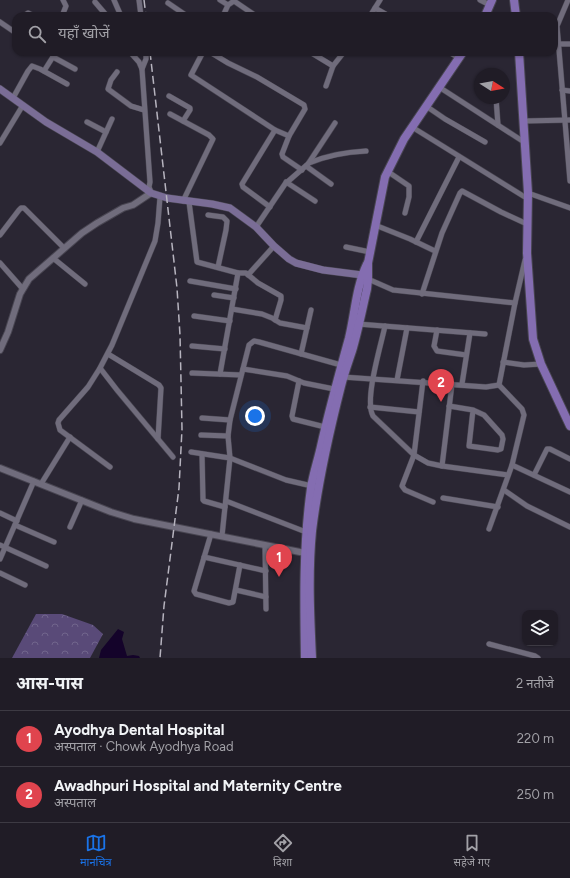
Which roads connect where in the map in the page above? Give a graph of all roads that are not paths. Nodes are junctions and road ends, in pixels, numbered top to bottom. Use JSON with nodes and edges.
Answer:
{"nodes":[{"id":1,"x":63,"y":0,"type":"edge"},
{"id":2,"x":114,"y":0,"type":"edge"},
{"id":3,"x":139,"y":0,"type":"edge"},
{"id":4,"x":220,"y":0,"type":"edge"},
{"id":5,"x":380,"y":0,"type":"edge"},
{"id":6,"x":480,"y":0,"type":"edge"},
{"id":7,"x":514,"y":0,"type":"edge"},
{"id":8,"x":568,"y":0,"type":"edge"},
{"id":9,"x":95,"y":2,"type":"dead end"},
{"id":10,"x":240,"y":2,"type":"edge"},
{"id":11,"x":491,"y":2,"type":"edge"},
{"id":12,"x":168,"y":3,"type":"dead end"},
{"id":13,"x":228,"y":5,"type":"junction"},
{"id":14,"x":375,"y":8,"type":"junction"},
{"id":15,"x":64,"y":12,"type":"edge"},
{"id":16,"x":104,"y":12,"type":"edge"},
{"id":17,"x":119,"y":12,"type":"edge"},
{"id":18,"x":140,"y":12,"type":"edge"},
{"id":19,"x":181,"y":12,"type":"edge"},
{"id":20,"x":224,"y":12,"type":"edge"},
{"id":21,"x":251,"y":12,"type":"edge"},
{"id":22,"x":372,"y":12,"type":"edge"},
{"id":23,"x":382,"y":12,"type":"edge"},
{"id":24,"x":487,"y":12,"type":"edge"},
{"id":25,"x":516,"y":12,"type":"edge"},
{"id":26,"x":0,"y":22,"type":"edge"},
{"id":27,"x":558,"y":24,"type":"edge"},
{"id":28,"x":12,"y":29,"type":"edge"},
{"id":29,"x":558,"y":35,"type":"edge"},
{"id":30,"x":559,"y":44,"type":"junction"},
{"id":31,"x":570,"y":44,"type":"edge"},
{"id":32,"x":53,"y":56,"type":"edge"},
{"id":33,"x":57,"y":56,"type":"edge"},
{"id":34,"x":134,"y":56,"type":"edge"},
{"id":35,"x":146,"y":56,"type":"edge"},
{"id":36,"x":201,"y":56,"type":"edge"},
{"id":37,"x":217,"y":56,"type":"edge"},
{"id":38,"x":317,"y":56,"type":"edge"},
{"id":39,"x":341,"y":56,"type":"edge"},
{"id":40,"x":460,"y":56,"type":"edge"},
{"id":41,"x":518,"y":56,"type":"edge"},
{"id":42,"x":334,"y":66,"type":"junction"},
{"id":43,"x":75,"y":69,"type":"dead end"},
{"id":44,"x":142,"y":69,"type":"junction"},
{"id":45,"x":44,"y":71,"type":"junction"},
{"id":46,"x":117,"y":72,"type":"dead end"},
{"id":47,"x":67,"y":84,"type":"dead end"},
{"id":48,"x":326,"y":86,"type":"dead end"},
{"id":49,"x":439,"y":87,"type":"junction"},
{"id":50,"x":0,"y":89,"type":"edge"},
{"id":51,"x":562,"y":90,"type":"junction"},
{"id":52,"x":570,"y":91,"type":"edge"},
{"id":53,"x":169,"y":96,"type":"dead end"},
{"id":54,"x":13,"y":98,"type":"junction"},
{"id":55,"x":496,"y":104,"type":"edge"},
{"id":56,"x":24,"y":105,"type":"junction"},
{"id":57,"x":426,"y":106,"type":"junction"},
{"id":58,"x":144,"y":110,"type":"junction"},
{"id":59,"x":170,"y":114,"type":"dead end"},
{"id":60,"x":112,"y":119,"type":"dead end"},
{"id":61,"x":567,"y":120,"type":"edge"},
{"id":62,"x":183,"y":121,"type":"junction"},
{"id":63,"x":524,"y":121,"type":"junction"},
{"id":64,"x":87,"y":122,"type":"dead end"},
{"id":65,"x":335,"y":123,"type":"dead end"},
{"id":66,"x":498,"y":125,"type":"junction"},
{"id":67,"x":412,"y":128,"type":"junction"},
{"id":68,"x":275,"y":130,"type":"junction"},
{"id":69,"x":106,"y":132,"type":"junction"},
{"id":70,"x":289,"y":136,"type":"junction"},
{"id":71,"x":485,"y":142,"type":"dead end"},
{"id":72,"x":524,"y":142,"type":"junction"},
{"id":73,"x":0,"y":143,"type":"edge"},
{"id":74,"x":366,"y":151,"type":"dead end"},
{"id":75,"x":97,"y":152,"type":"junction"},
{"id":76,"x":569,"y":154,"type":"edge"},
{"id":77,"x":459,"y":157,"type":"junction"},
{"id":78,"x":305,"y":166,"type":"junction"},
{"id":79,"x":388,"y":171,"type":"junction"},
{"id":80,"x":570,"y":181,"type":"edge"},
{"id":81,"x":286,"y":182,"type":"junction"},
{"id":82,"x":331,"y":184,"type":"dead end"},
{"id":83,"x":151,"y":193,"type":"junction"},
{"id":84,"x":528,"y":196,"type":"junction"},
{"id":85,"x":160,"y":197,"type":"junction"},
{"id":86,"x":186,"y":201,"type":"junction"},
{"id":87,"x":315,"y":201,"type":"dead end"},
{"id":88,"x":270,"y":207,"type":"junction"},
{"id":89,"x":570,"y":208,"type":"edge"},
{"id":90,"x":404,"y":213,"type":"dead end"},
{"id":91,"x":208,"y":215,"type":"dead end"},
{"id":92,"x":527,"y":224,"type":"junction"},
{"id":93,"x":256,"y":227,"type":"junction"},
{"id":94,"x":374,"y":228,"type":"junction"},
{"id":95,"x":0,"y":235,"type":"edge"},
{"id":96,"x":416,"y":242,"type":"junction"},
{"id":97,"x":274,"y":246,"type":"junction"},
{"id":98,"x":64,"y":248,"type":"junction"},
{"id":99,"x":346,"y":248,"type":"dead end"},
{"id":100,"x":435,"y":251,"type":"junction"},
{"id":101,"x":370,"y":252,"type":"junction"},
{"id":102,"x":527,"y":253,"type":"junction"},
{"id":103,"x":53,"y":258,"type":"junction"},
{"id":104,"x":0,"y":263,"type":"edge"},
{"id":105,"x":218,"y":267,"type":"junction"},
{"id":106,"x":238,"y":273,"type":"junction"},
{"id":107,"x":248,"y":275,"type":"junction"},
{"id":108,"x":365,"y":277,"type":"junction"},
{"id":109,"x":190,"y":280,"type":"dead end"},
{"id":110,"x":85,"y":284,"type":"dead end"},
{"id":111,"x":22,"y":288,"type":"junction"},
{"id":112,"x":236,"y":289,"type":"junction"},
{"id":113,"x":214,"y":294,"type":"dead end"},
{"id":114,"x":422,"y":294,"type":"junction"},
{"id":115,"x":234,"y":298,"type":"junction"},
{"id":116,"x":515,"y":303,"type":"junction"},
{"id":117,"x":232,"y":309,"type":"junction"},
{"id":118,"x":312,"y":310,"type":"dead end"},
{"id":119,"x":194,"y":316,"type":"dead end"},
{"id":120,"x":275,"y":320,"type":"junction"},
{"id":121,"x":230,"y":321,"type":"junction"},
{"id":122,"x":356,"y":324,"type":"junction"},
{"id":123,"x":386,"y":326,"type":"junction"},
{"id":124,"x":307,"y":328,"type":"junction"},
{"id":125,"x":407,"y":328,"type":"junction"},
{"id":126,"x":437,"y":330,"type":"junction"},
{"id":127,"x":470,"y":333,"type":"junction"},
{"id":128,"x":485,"y":334,"type":"dead end"},
{"id":129,"x":192,"y":346,"type":"dead end"},
{"id":130,"x":225,"y":349,"type":"junction"},
{"id":131,"x":0,"y":350,"type":"edge"},
{"id":132,"x":108,"y":354,"type":"junction"},
{"id":133,"x":301,"y":354,"type":"junction"},
{"id":134,"x":466,"y":355,"type":"junction"},
{"id":135,"x":503,"y":362,"type":"junction"},
{"id":136,"x":341,"y":364,"type":"junction"},
{"id":137,"x":541,"y":364,"type":"junction"},
{"id":138,"x":100,"y":368,"type":"junction"},
{"id":139,"x":242,"y":372,"type":"junction"},
{"id":140,"x":192,"y":373,"type":"dead end"},
{"id":141,"x":220,"y":374,"type":"junction"},
{"id":142,"x":341,"y":376,"type":"junction"},
{"id":143,"x":373,"y":378,"type":"junction"},
{"id":144,"x":397,"y":380,"type":"junction"},
{"id":145,"x":299,"y":381,"type":"junction"},
{"id":146,"x":423,"y":381,"type":"junction"},
{"id":147,"x":452,"y":384,"type":"junction"},
{"id":148,"x":462,"y":384,"type":"junction"},
{"id":149,"x":499,"y":385,"type":"junction"},
{"id":150,"x":334,"y":389,"type":"junction"},
{"id":151,"x":449,"y":406,"type":"junction"},
{"id":152,"x":370,"y":407,"type":"junction"},
{"id":153,"x":473,"y":410,"type":"junction"},
{"id":154,"x":419,"y":412,"type":"junction"},
{"id":155,"x":202,"y":418,"type":"dead end"},
{"id":156,"x":230,"y":420,"type":"junction"},
{"id":157,"x":570,"y":426,"type":"edge"},
{"id":158,"x":324,"y":430,"type":"junction"},
{"id":159,"x":201,"y":435,"type":"dead end"},
{"id":160,"x":228,"y":436,"type":"junction"},
{"id":161,"x":70,"y":437,"type":"junction"},
{"id":162,"x":158,"y":439,"type":"junction"},
{"id":163,"x":191,"y":452,"type":"dead end"},
{"id":164,"x":202,"y":454,"type":"junction"},
{"id":165,"x":414,"y":455,"type":"junction"},
{"id":166,"x":173,"y":457,"type":"dead end"},
{"id":167,"x":230,"y":458,"type":"junction"},
{"id":168,"x":570,"y":459,"type":"edge"},
{"id":169,"x":512,"y":465,"type":"junction"},
{"id":170,"x":442,"y":466,"type":"junction"},
{"id":171,"x":110,"y":467,"type":"dead end"},
{"id":172,"x":0,"y":468,"type":"edge"},
{"id":173,"x":508,"y":475,"type":"junction"},
{"id":174,"x":534,"y":475,"type":"junction"},
{"id":175,"x":34,"y":482,"type":"junction"},
{"id":176,"x":41,"y":484,"type":"junction"},
{"id":177,"x":312,"y":486,"type":"junction"},
{"id":178,"x":504,"y":490,"type":"junction"},
{"id":179,"x":570,"y":492,"type":"edge"},
{"id":180,"x":443,"y":498,"type":"dead end"},
{"id":181,"x":82,"y":500,"type":"junction"},
{"id":182,"x":226,"y":501,"type":"junction"},
{"id":183,"x":433,"y":502,"type":"dead end"},
{"id":184,"x":226,"y":507,"type":"junction"},
{"id":185,"x":498,"y":507,"type":"junction"},
{"id":186,"x":0,"y":513,"type":"edge"},
{"id":187,"x":16,"y":523,"type":"junction"},
{"id":188,"x":70,"y":527,"type":"dead end"},
{"id":189,"x":570,"y":528,"type":"edge"},
{"id":190,"x":489,"y":529,"type":"dead end"},
{"id":191,"x":306,"y":532,"type":"junction"},
{"id":192,"x":211,"y":534,"type":"junction"},
{"id":193,"x":222,"y":536,"type":"junction"},
{"id":194,"x":54,"y":542,"type":"dead end"},
{"id":195,"x":265,"y":545,"type":"junction"},
{"id":196,"x":3,"y":546,"type":"edge"},
{"id":197,"x":305,"y":553,"type":"junction"},
{"id":198,"x":204,"y":557,"type":"junction"},
{"id":199,"x":0,"y":559,"type":"edge"},
{"id":200,"x":240,"y":565,"type":"junction"},
{"id":201,"x":46,"y":566,"type":"dead end"},
{"id":202,"x":266,"y":571,"type":"junction"},
{"id":203,"x":0,"y":573,"type":"edge"},
{"id":204,"x":25,"y":585,"type":"dead end"},
{"id":205,"x":236,"y":590,"type":"junction"},
{"id":206,"x":266,"y":597,"type":"junction"},
{"id":207,"x":266,"y":609,"type":"dead end"},
{"id":208,"x":489,"y":644,"type":"dead end"},
{"id":209,"x":305,"y":658,"type":"edge"},
{"id":210,"x":312,"y":658,"type":"edge"},
{"id":211,"x":538,"y":658,"type":"edge"}],
"edges":[{"from":1,"to":15,"type":"street"},
{"from":2,"to":17,"type":"street"},
{"from":3,"to":18,"type":"street"},
{"from":4,"to":13,"type":"street"},
{"from":5,"to":14,"type":"street"},
{"from":6,"to":11,"type":"street"},
{"from":7,"to":25,"type":"main road"},
{"from":8,"to":27,"type":"street"},
{"from":9,"to":16,"type":"street"},
{"from":10,"to":13,"type":"street"},
{"from":10,"to":21,"type":"street"},
{"from":11,"to":24,"type":"main road"},
{"from":12,"to":19,"type":"street"},
{"from":13,"to":20,"type":"street"},
{"from":14,"to":22,"type":"street"},
{"from":14,"to":23,"type":"street"},
{"from":26,"to":28,"type":"street"},
{"from":29,"to":30,"type":"street"},
{"from":30,"to":31,"type":"street"},
{"from":30,"to":51,"type":"street"},
{"from":32,"to":45,"type":"street"},
{"from":33,"to":43,"type":"street"},
{"from":34,"to":44,"type":"street"},
{"from":35,"to":44,"type":"street"},
{"from":36,"to":68,"type":"street"},
{"from":37,"to":70,"type":"street"},
{"from":38,"to":42,"type":"street"},
{"from":39,"to":42,"type":"street"},
{"from":40,"to":49,"type":"main road"},
{"from":41,"to":63,"type":"main road"},
{"from":42,"to":48,"type":"street"},
{"from":44,"to":58,"type":"street"},
{"from":45,"to":47,"type":"street"},
{"from":45,"to":54,"type":"street"},
{"from":46,"to":58,"type":"street"},
{"from":49,"to":57,"type":"main road"},
{"from":49,"to":66,"type":"street"},
{"from":50,"to":54,"type":"main road"},
{"from":51,"to":52,"type":"street"},
{"from":51,"to":61,"type":"street"},
{"from":53,"to":62,"type":"street"},
{"from":54,"to":56,"type":"main road"},
{"from":55,"to":66,"type":"street"},
{"from":56,"to":73,"type":"street"},
{"from":56,"to":75,"type":"main road"},
{"from":57,"to":67,"type":"main road"},
{"from":57,"to":71,"type":"street"},
{"from":58,"to":83,"type":"street"},
{"from":59,"to":62,"type":"street"},
{"from":60,"to":69,"type":"street"},
{"from":61,"to":63,"type":"street"},
{"from":61,"to":76,"type":"street"},
{"from":62,"to":86,"type":"street"},
{"from":63,"to":72,"type":"main road"},
{"from":64,"to":69,"type":"street"},
{"from":65,"to":78,"type":"street"},
{"from":66,"to":72,"type":"street"},
{"from":67,"to":77,"type":"street"},
{"from":67,"to":79,"type":"main road"},
{"from":68,"to":70,"type":"street"},
{"from":68,"to":88,"type":"street"},
{"from":69,"to":75,"type":"street"},
{"from":70,"to":78,"type":"street"},
{"from":72,"to":84,"type":"main road"},
{"from":74,"to":78,"type":"street"},
{"from":75,"to":83,"type":"main road"},
{"from":76,"to":80,"type":"street"},
{"from":77,"to":84,"type":"street"},
{"from":77,"to":96,"type":"street"},
{"from":78,"to":81,"type":"street"},
{"from":78,"to":82,"type":"street"},
{"from":79,"to":90,"type":"street"},
{"from":79,"to":94,"type":"main road"},
{"from":81,"to":87,"type":"street"},
{"from":81,"to":88,"type":"street"},
{"from":83,"to":85,"type":"main road"},
{"from":83,"to":98,"type":"street"},
{"from":84,"to":89,"type":"street"},
{"from":84,"to":92,"type":"main road"},
{"from":85,"to":86,"type":"main road"},
{"from":85,"to":132,"type":"street"},
{"from":86,"to":93,"type":"main road"},
{"from":86,"to":105,"type":"street"},
{"from":88,"to":93,"type":"street"},
{"from":91,"to":105,"type":"street"},
{"from":92,"to":100,"type":"street"},
{"from":92,"to":102,"type":"main road"},
{"from":93,"to":97,"type":"main road"},
{"from":94,"to":96,"type":"street"},
{"from":94,"to":101,"type":"main road"},
{"from":95,"to":98,"type":"street"},
{"from":96,"to":100,"type":"street"},
{"from":97,"to":107,"type":"street"},
{"from":97,"to":108,"type":"main road"},
{"from":98,"to":103,"type":"street"},
{"from":99,"to":101,"type":"street"},
{"from":100,"to":114,"type":"street"},
{"from":101,"to":108,"type":"main road"},
{"from":102,"to":116,"type":"street"},
{"from":102,"to":137,"type":"main road"},
{"from":103,"to":110,"type":"street"},
{"from":103,"to":111,"type":"street"},
{"from":104,"to":111,"type":"street"},
{"from":105,"to":106,"type":"street"},
{"from":106,"to":107,"type":"street"},
{"from":106,"to":112,"type":"street"},
{"from":107,"to":120,"type":"street"},
{"from":108,"to":114,"type":"street"},
{"from":108,"to":122,"type":"main road"},
{"from":109,"to":112,"type":"street"},
{"from":111,"to":131,"type":"street"},
{"from":112,"to":115,"type":"street"},
{"from":113,"to":115,"type":"street"},
{"from":114,"to":116,"type":"street"},
{"from":115,"to":117,"type":"street"},
{"from":116,"to":135,"type":"street"},
{"from":117,"to":120,"type":"street"},
{"from":117,"to":121,"type":"street"},
{"from":118,"to":124,"type":"street"},
{"from":119,"to":121,"type":"street"},
{"from":120,"to":124,"type":"street"},
{"from":121,"to":130,"type":"street"},
{"from":122,"to":123,"type":"street"},
{"from":122,"to":136,"type":"main road"},
{"from":122,"to":142,"type":"main road"},
{"from":123,"to":125,"type":"street"},
{"from":123,"to":143,"type":"street"},
{"from":124,"to":133,"type":"street"},
{"from":125,"to":126,"type":"street"},
{"from":125,"to":144,"type":"street"},
{"from":126,"to":127,"type":"street"},
{"from":126,"to":134,"type":"street"},
{"from":127,"to":128,"type":"street"},
{"from":127,"to":134,"type":"street"},
{"from":129,"to":130,"type":"street"},
{"from":130,"to":141,"type":"street"},
{"from":132,"to":138,"type":"street"},
{"from":132,"to":162,"type":"street"},
{"from":133,"to":136,"type":"street"},
{"from":133,"to":139,"type":"street"},
{"from":134,"to":148,"type":"street"},
{"from":135,"to":137,"type":"street"},
{"from":135,"to":149,"type":"street"},
{"from":136,"to":142,"type":"main road"},
{"from":137,"to":157,"type":"main road"},
{"from":138,"to":161,"type":"street"},
{"from":138,"to":162,"type":"street"},
{"from":139,"to":141,"type":"street"},
{"from":139,"to":145,"type":"street"},
{"from":139,"to":156,"type":"street"},
{"from":140,"to":141,"type":"street"},
{"from":142,"to":143,"type":"street"},
{"from":142,"to":150,"type":"main road"},
{"from":142,"to":210,"type":"main road"},
{"from":143,"to":144,"type":"street"},
{"from":143,"to":152,"type":"street"},
{"from":144,"to":146,"type":"street"},
{"from":145,"to":150,"type":"street"},
{"from":145,"to":158,"type":"street"},
{"from":146,"to":147,"type":"street"},
{"from":146,"to":154,"type":"street"},
{"from":147,"to":148,"type":"street"},
{"from":147,"to":151,"type":"street"},
{"from":148,"to":149,"type":"street"},
{"from":149,"to":169,"type":"street"},
{"from":150,"to":158,"type":"main road"},
{"from":151,"to":153,"type":"street"},
{"from":151,"to":170,"type":"street"},
{"from":152,"to":154,"type":"street"},
{"from":152,"to":165,"type":"street"},
{"from":153,"to":153,"type":"street"},
{"from":154,"to":165,"type":"street"},
{"from":155,"to":156,"type":"street"},
{"from":156,"to":160,"type":"street"},
{"from":158,"to":177,"type":"main road"},
{"from":159,"to":160,"type":"street"},
{"from":160,"to":167,"type":"street"},
{"from":161,"to":171,"type":"street"},
{"from":161,"to":176,"type":"street"},
{"from":162,"to":166,"type":"street"},
{"from":163,"to":164,"type":"street"},
{"from":164,"to":167,"type":"street"},
{"from":164,"to":184,"type":"street"},
{"from":165,"to":170,"type":"street"},
{"from":165,"to":183,"type":"street"},
{"from":167,"to":177,"type":"street"},
{"from":167,"to":182,"type":"street"},
{"from":168,"to":174,"type":"street"},
{"from":169,"to":173,"type":"street"},
{"from":169,"to":174,"type":"street"},
{"from":170,"to":173,"type":"street"},
{"from":172,"to":175,"type":"street"},
{"from":173,"to":178,"type":"street"},
{"from":174,"to":179,"type":"street"},
{"from":175,"to":176,"type":"street"},
{"from":175,"to":187,"type":"street"},
{"from":176,"to":181,"type":"street"},
{"from":177,"to":191,"type":"main road"},
{"from":178,"to":185,"type":"street"},
{"from":178,"to":189,"type":"street"},
{"from":180,"to":185,"type":"street"},
{"from":181,"to":188,"type":"street"},
{"from":181,"to":192,"type":"street"},
{"from":182,"to":184,"type":"street"},
{"from":182,"to":191,"type":"street"},
{"from":184,"to":193,"type":"street"},
{"from":185,"to":190,"type":"street"},
{"from":186,"to":187,"type":"street"},
{"from":187,"to":194,"type":"street"},
{"from":187,"to":196,"type":"street"},
{"from":191,"to":197,"type":"main road"},
{"from":192,"to":193,"type":"street"},
{"from":192,"to":198,"type":"street"},
{"from":193,"to":195,"type":"street"},
{"from":195,"to":197,"type":"street"},
{"from":195,"to":202,"type":"street"},
{"from":196,"to":199,"type":"street"},
{"from":196,"to":201,"type":"street"},
{"from":197,"to":209,"type":"main road"},
{"from":198,"to":200,"type":"street"},
{"from":198,"to":205,"type":"street"},
{"from":200,"to":202,"type":"street"},
{"from":200,"to":205,"type":"street"},
{"from":202,"to":206,"type":"street"},
{"from":203,"to":204,"type":"street"},
{"from":205,"to":206,"type":"street"},
{"from":206,"to":207,"type":"street"},
{"from":208,"to":211,"type":"street"}]}
